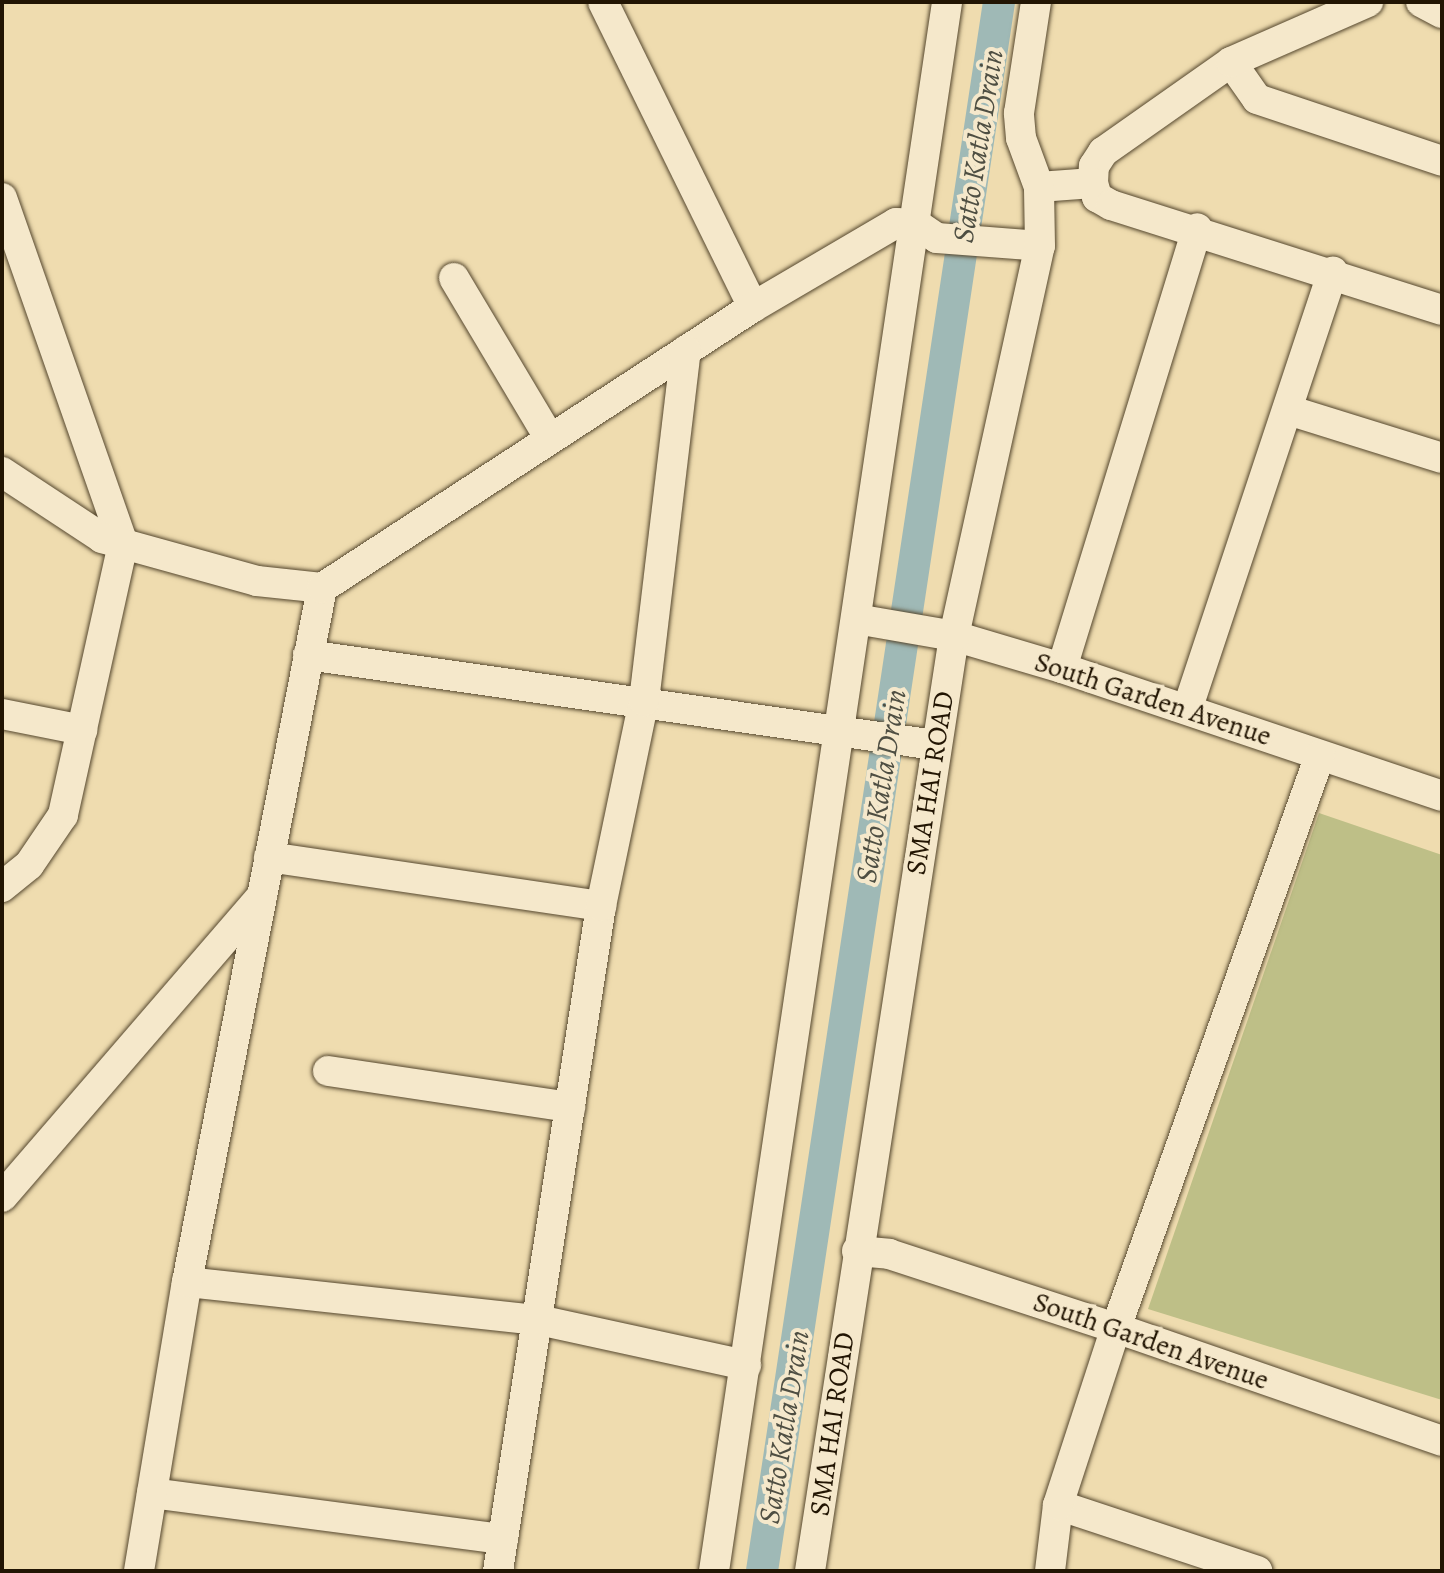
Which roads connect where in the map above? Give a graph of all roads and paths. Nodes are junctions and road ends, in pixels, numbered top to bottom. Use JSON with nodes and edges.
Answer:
{"nodes":[{"id":1,"x":603,"y":2,"type":"edge"},
{"id":2,"x":947,"y":2,"type":"edge"},
{"id":3,"x":1036,"y":2,"type":"edge"},
{"id":4,"x":1368,"y":2,"type":"edge"},
{"id":5,"x":1421,"y":2,"type":"edge"},
{"id":6,"x":1442,"y":13,"type":"edge"},
{"id":7,"x":1231,"y":62,"type":"junction"},
{"id":8,"x":1442,"y":161,"type":"edge"},
{"id":9,"x":1093,"y":183,"type":"junction"},
{"id":10,"x":1039,"y":187,"type":"junction"},
{"id":11,"x":2,"y":198,"type":"edge"},
{"id":12,"x":1197,"y":228,"type":"junction"},
{"id":13,"x":926,"y":231,"type":"junction"},
{"id":14,"x":1040,"y":246,"type":"junction"},
{"id":15,"x":1333,"y":272,"type":"junction"},
{"id":16,"x":454,"y":278,"type":"dead end"},
{"id":17,"x":753,"y":307,"type":"junction"},
{"id":18,"x":1442,"y":310,"type":"edge"},
{"id":19,"x":686,"y":351,"type":"junction"},
{"id":20,"x":1288,"y":410,"type":"junction"},
{"id":21,"x":550,"y":439,"type":"junction"},
{"id":22,"x":1442,"y":458,"type":"edge"},
{"id":23,"x":6,"y":477,"type":"edge"},
{"id":24,"x":123,"y":544,"type":"junction"},
{"id":25,"x":322,"y":588,"type":"junction"},
{"id":26,"x":863,"y":621,"type":"junction"},
{"id":27,"x":942,"y":634,"type":"junction"},
{"id":28,"x":308,"y":655,"type":"junction"},
{"id":29,"x":1062,"y":668,"type":"junction"},
{"id":30,"x":644,"y":701,"type":"junction"},
{"id":31,"x":1188,"y":707,"type":"junction"},
{"id":32,"x":2,"y":714,"type":"edge"},
{"id":33,"x":82,"y":730,"type":"junction"},
{"id":34,"x":848,"y":731,"type":"junction"},
{"id":35,"x":926,"y":744,"type":"junction"},
{"id":36,"x":1320,"y":755,"type":"junction"},
{"id":37,"x":1442,"y":796,"type":"edge"},
{"id":38,"x":269,"y":857,"type":"junction"},
{"id":39,"x":2,"y":887,"type":"edge"},
{"id":40,"x":264,"y":894,"type":"junction"},
{"id":41,"x":601,"y":906,"type":"junction"},
{"id":42,"x":328,"y":1071,"type":"dead end"},
{"id":43,"x":570,"y":1107,"type":"junction"},
{"id":44,"x":2,"y":1197,"type":"edge"},
{"id":45,"x":857,"y":1251,"type":"junction"},
{"id":46,"x":187,"y":1282,"type":"junction"},
{"id":47,"x":539,"y":1320,"type":"junction"},
{"id":48,"x":1116,"y":1328,"type":"junction"},
{"id":49,"x":746,"y":1365,"type":"junction"},
{"id":50,"x":1442,"y":1441,"type":"edge"},
{"id":51,"x":152,"y":1493,"type":"junction"},
{"id":52,"x":1058,"y":1505,"type":"junction"},
{"id":53,"x":503,"y":1539,"type":"junction"},
{"id":54,"x":139,"y":1571,"type":"edge"},
{"id":55,"x":498,"y":1571,"type":"edge"},
{"id":56,"x":714,"y":1571,"type":"edge"},
{"id":57,"x":810,"y":1571,"type":"edge"},
{"id":58,"x":1050,"y":1571,"type":"edge"},
{"id":59,"x":1257,"y":1571,"type":"edge"}],
"edges":[{"from":1,"to":17,"type":"street"},
{"from":2,"to":13,"type":"street"},
{"from":3,"to":10,"type":"street","name":"SMA HAI ROAD"},
{"from":4,"to":7,"type":"street"},
{"from":5,"to":6,"type":"street"},
{"from":7,"to":8,"type":"street"},
{"from":7,"to":9,"type":"street"},
{"from":9,"to":10,"type":"street"},
{"from":9,"to":12,"type":"street"},
{"from":10,"to":14,"type":"street","name":"SMA HAI ROAD"},
{"from":11,"to":24,"type":"street"},
{"from":12,"to":15,"type":"street"},
{"from":12,"to":29,"type":"street"},
{"from":13,"to":14,"type":"street"},
{"from":13,"to":17,"type":"street"},
{"from":13,"to":26,"type":"street"},
{"from":14,"to":27,"type":"street","name":"SMA HAI ROAD"},
{"from":15,"to":18,"type":"street"},
{"from":15,"to":20,"type":"street"},
{"from":16,"to":21,"type":"street"},
{"from":17,"to":19,"type":"street"},
{"from":19,"to":21,"type":"street"},
{"from":19,"to":30,"type":"street"},
{"from":20,"to":22,"type":"street"},
{"from":20,"to":31,"type":"street"},
{"from":21,"to":25,"type":"street"},
{"from":23,"to":24,"type":"street"},
{"from":24,"to":25,"type":"street"},
{"from":24,"to":33,"type":"street"},
{"from":25,"to":28,"type":"street"},
{"from":26,"to":27,"type":"street","name":"South Garden Avenue"},
{"from":26,"to":34,"type":"street"},
{"from":27,"to":29,"type":"street","name":"South Garden Avenue"},
{"from":27,"to":35,"type":"street","name":"SMA HAI ROAD"},
{"from":28,"to":30,"type":"street"},
{"from":28,"to":38,"type":"street"},
{"from":29,"to":31,"type":"street","name":"South Garden Avenue"},
{"from":30,"to":34,"type":"street"},
{"from":30,"to":41,"type":"street"},
{"from":31,"to":36,"type":"street","name":"South Garden Avenue"},
{"from":32,"to":33,"type":"street"},
{"from":33,"to":39,"type":"street"},
{"from":34,"to":35,"type":"street"},
{"from":34,"to":49,"type":"street"},
{"from":35,"to":45,"type":"street","name":"SMA HAI ROAD"},
{"from":36,"to":37,"type":"street","name":"South Garden Avenue"},
{"from":36,"to":48,"type":"street"},
{"from":38,"to":40,"type":"street"},
{"from":38,"to":41,"type":"street"},
{"from":40,"to":44,"type":"street"},
{"from":40,"to":46,"type":"street"},
{"from":41,"to":43,"type":"street"},
{"from":42,"to":43,"type":"street"},
{"from":43,"to":47,"type":"street"},
{"from":45,"to":48,"type":"street","name":"South Garden Avenue"},
{"from":45,"to":57,"type":"street","name":"SMA HAI ROAD"},
{"from":46,"to":47,"type":"street"},
{"from":46,"to":51,"type":"street"},
{"from":47,"to":49,"type":"street"},
{"from":47,"to":53,"type":"street"},
{"from":48,"to":50,"type":"street","name":"South Garden Avenue"},
{"from":48,"to":52,"type":"street"},
{"from":49,"to":56,"type":"street"},
{"from":51,"to":53,"type":"street"},
{"from":51,"to":54,"type":"street"},
{"from":52,"to":58,"type":"street"},
{"from":52,"to":59,"type":"street"},
{"from":53,"to":55,"type":"street"}]}
